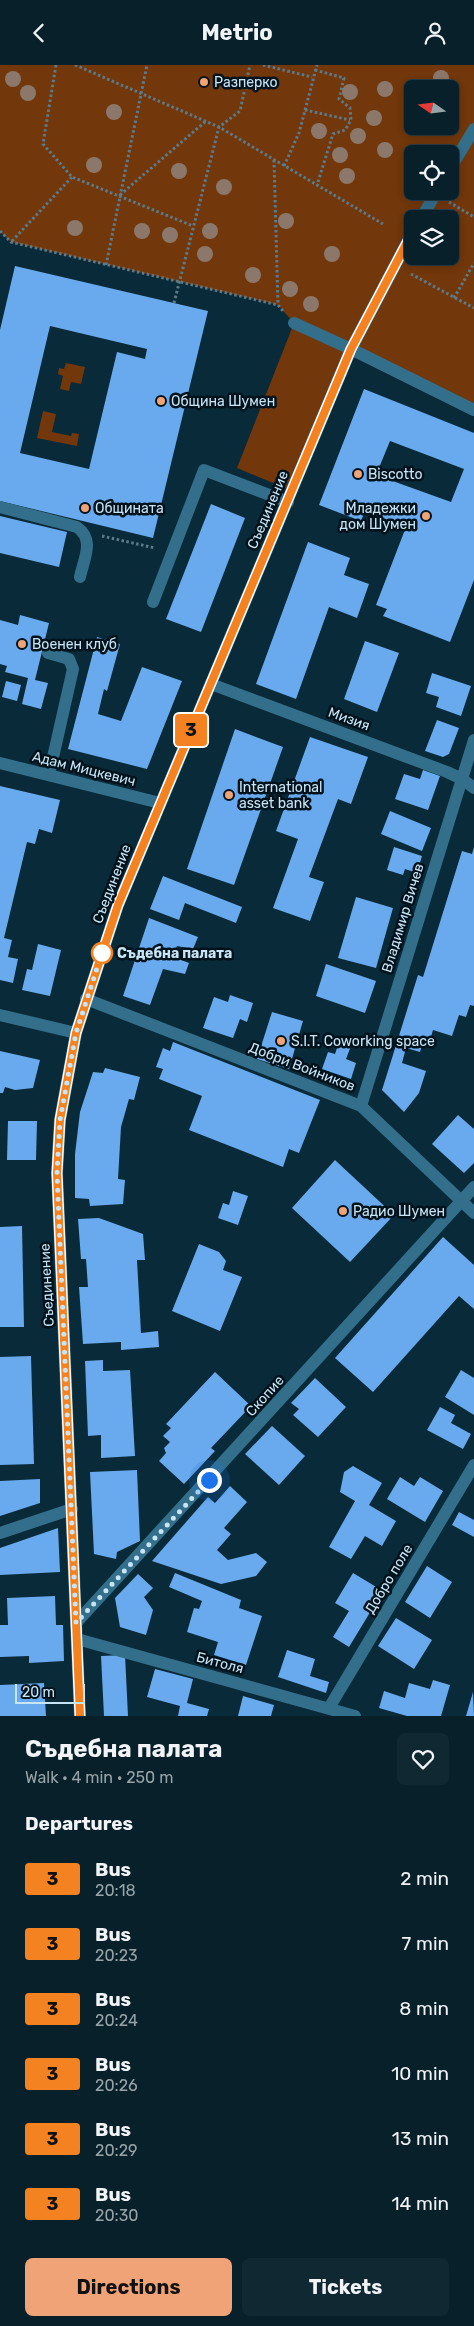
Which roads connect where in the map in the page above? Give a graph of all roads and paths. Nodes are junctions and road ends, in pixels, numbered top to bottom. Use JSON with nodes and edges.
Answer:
{"nodes":[{"id":1,"x":56,"y":65,"type":"edge"},
{"id":2,"x":74,"y":65,"type":"edge"},
{"id":3,"x":147,"y":65,"type":"edge"},
{"id":4,"x":250,"y":65,"type":"edge"},
{"id":5,"x":263,"y":65,"type":"edge"},
{"id":6,"x":281,"y":65,"type":"edge"},
{"id":7,"x":317,"y":65,"type":"edge"},
{"id":8,"x":277,"y":69,"type":"junction"},
{"id":9,"x":315,"y":70,"type":"junction"},
{"id":10,"x":312,"y":77,"type":"junction"},
{"id":11,"x":141,"y":92,"type":"junction"},
{"id":12,"x":305,"y":110,"type":"junction"},
{"id":13,"x":351,"y":120,"type":"junction"},
{"id":14,"x":206,"y":121,"type":"junction"},
{"id":15,"x":218,"y":127,"type":"junction"},
{"id":16,"x":474,"y":129,"type":"edge"},
{"id":17,"x":459,"y":154,"type":"edge"},
{"id":18,"x":274,"y":160,"type":"junction"},
{"id":19,"x":284,"y":166,"type":"junction"},
{"id":20,"x":72,"y":177,"type":"junction"},
{"id":21,"x":318,"y":185,"type":"junction"},
{"id":22,"x":120,"y":196,"type":"junction"},
{"id":23,"x":448,"y":200,"type":"edge"},
{"id":24,"x":474,"y":217,"type":"edge"},
{"id":25,"x":383,"y":224,"type":"dead end"},
{"id":26,"x":192,"y":226,"type":"junction"},
{"id":27,"x":0,"y":231,"type":"edge"},
{"id":28,"x":11,"y":242,"type":"junction"},
{"id":29,"x":404,"y":248,"type":"edge"},
{"id":30,"x":474,"y":263,"type":"edge"},
{"id":31,"x":106,"y":265,"type":"junction"},
{"id":32,"x":395,"y":265,"type":"junction"},
{"id":33,"x":179,"y":281,"type":"junction"},
{"id":34,"x":454,"y":297,"type":"junction"},
{"id":35,"x":174,"y":303,"type":"dead end"},
{"id":36,"x":278,"y":305,"type":"junction"},
{"id":37,"x":474,"y":308,"type":"edge"},
{"id":38,"x":294,"y":323,"type":"joint"},
{"id":39,"x":351,"y":349,"type":"junction"},
{"id":40,"x":474,"y":410,"type":"edge"},
{"id":41,"x":288,"y":502,"type":"junction"},
{"id":42,"x":0,"y":507,"type":"edge"},
{"id":43,"x":84,"y":533,"type":"junction"},
{"id":44,"x":173,"y":551,"type":"junction"},
{"id":45,"x":80,"y":577,"type":"dead end"},
{"id":46,"x":153,"y":602,"type":"dead end"},
{"id":47,"x":48,"y":653,"type":"dead end"},
{"id":48,"x":210,"y":684,"type":"junction"},
{"id":49,"x":474,"y":740,"type":"edge"},
{"id":50,"x":0,"y":763,"type":"edge"},
{"id":51,"x":49,"y":775,"type":"junction"},
{"id":52,"x":462,"y":779,"type":"junction"},
{"id":53,"x":474,"y":788,"type":"edge"},
{"id":54,"x":160,"y":803,"type":"junction"},
{"id":55,"x":86,"y":999,"type":"junction"},
{"id":56,"x":0,"y":1015,"type":"edge"},
{"id":57,"x":76,"y":1033,"type":"junction"},
{"id":58,"x":361,"y":1106,"type":"junction"},
{"id":59,"x":474,"y":1187,"type":"edge"},
{"id":60,"x":462,"y":1201,"type":"junction"},
{"id":61,"x":474,"y":1213,"type":"edge"},
{"id":62,"x":474,"y":1465,"type":"edge"},
{"id":63,"x":72,"y":1509,"type":"junction"},
{"id":64,"x":0,"y":1533,"type":"edge"},
{"id":65,"x":76,"y":1623,"type":"junction"},
{"id":66,"x":77,"y":1639,"type":"junction"},
{"id":67,"x":329,"y":1708,"type":"junction"},
{"id":68,"x":80,"y":1716,"type":"edge"},
{"id":69,"x":356,"y":1716,"type":"edge"}],
"edges":[{"from":1,"to":20,"type":"path"},
{"from":2,"to":11,"type":"path"},
{"from":3,"to":11,"type":"path"},
{"from":4,"to":15,"type":"path"},
{"from":5,"to":8,"type":"path"},
{"from":6,"to":8,"type":"path"},
{"from":7,"to":9,"type":"path"},
{"from":8,"to":10,"type":"path"},
{"from":9,"to":10,"type":"path"},
{"from":9,"to":13,"type":"path"},
{"from":10,"to":12,"type":"path"},
{"from":11,"to":14,"type":"path"},
{"from":11,"to":22,"type":"path"},
{"from":12,"to":13,"type":"path"},
{"from":12,"to":19,"type":"path"},
{"from":13,"to":21,"type":"path"},
{"from":14,"to":15,"type":"path"},
{"from":14,"to":22,"type":"path"},
{"from":15,"to":18,"type":"path"},
{"from":15,"to":26,"type":"path"},
{"from":16,"to":17,"type":"street"},
{"from":18,"to":19,"type":"path"},
{"from":18,"to":36,"type":"path"},
{"from":19,"to":21,"type":"path"},
{"from":20,"to":22,"type":"path"},
{"from":20,"to":28,"type":"path"},
{"from":21,"to":25,"type":"path"},
{"from":22,"to":26,"type":"path"},
{"from":22,"to":31,"type":"path"},
{"from":23,"to":24,"type":"path"},
{"from":26,"to":33,"type":"path"},
{"from":27,"to":28,"type":"path"},
{"from":28,"to":31,"type":"path"},
{"from":29,"to":32,"type":"street","name":"Съединение"},
{"from":30,"to":34,"type":"path"},
{"from":31,"to":33,"type":"path"},
{"from":32,"to":34,"type":"path"},
{"from":32,"to":39,"type":"street","name":"Съединение"},
{"from":33,"to":35,"type":"path"},
{"from":33,"to":36,"type":"path"},
{"from":34,"to":37,"type":"path"},
{"from":36,"to":38,"type":"path"},
{"from":38,"to":39,"type":"street"},
{"from":39,"to":40,"type":"street"},
{"from":39,"to":41,"type":"street","name":"Съединение"},
{"from":41,"to":44,"type":"street"},
{"from":41,"to":48,"type":"street","name":"Съединение"},
{"from":42,"to":43,"type":"street"},
{"from":43,"to":44,"type":"path"},
{"from":43,"to":45,"type":"street"},
{"from":44,"to":46,"type":"street"},
{"from":47,"to":51,"type":"street"},
{"from":48,"to":52,"type":"street","name":"Мизия"},
{"from":48,"to":54,"type":"street","name":"Съединение"},
{"from":49,"to":52,"type":"street","name":"Владимир Вичев"},
{"from":50,"to":51,"type":"street","name":"Адам Мицкевич"},
{"from":51,"to":54,"type":"street","name":"Адам Мицкевич"},
{"from":52,"to":53,"type":"street","name":"Мизия"},
{"from":52,"to":58,"type":"street","name":"Владимир Вичев"},
{"from":54,"to":55,"type":"street","name":"Съединение"},
{"from":55,"to":57,"type":"street","name":"Съединение"},
{"from":55,"to":58,"type":"street","name":"Добри Войников"},
{"from":56,"to":57,"type":"street"},
{"from":57,"to":63,"type":"street","name":"Съединение"},
{"from":58,"to":60,"type":"street","name":"Добри Войников"},
{"from":59,"to":60,"type":"street","name":"Скопие"},
{"from":60,"to":61,"type":"street","name":"Добри Войников"},
{"from":60,"to":65,"type":"street","name":"Скопие"},
{"from":62,"to":67,"type":"street","name":"Добро поле"},
{"from":63,"to":64,"type":"street"},
{"from":63,"to":65,"type":"street","name":"Съединение"},
{"from":65,"to":66,"type":"street","name":"Съединение"},
{"from":66,"to":67,"type":"street","name":"Битоля"},
{"from":66,"to":68,"type":"street","name":"Съединение"},
{"from":67,"to":69,"type":"street","name":"Битоля"}]}
